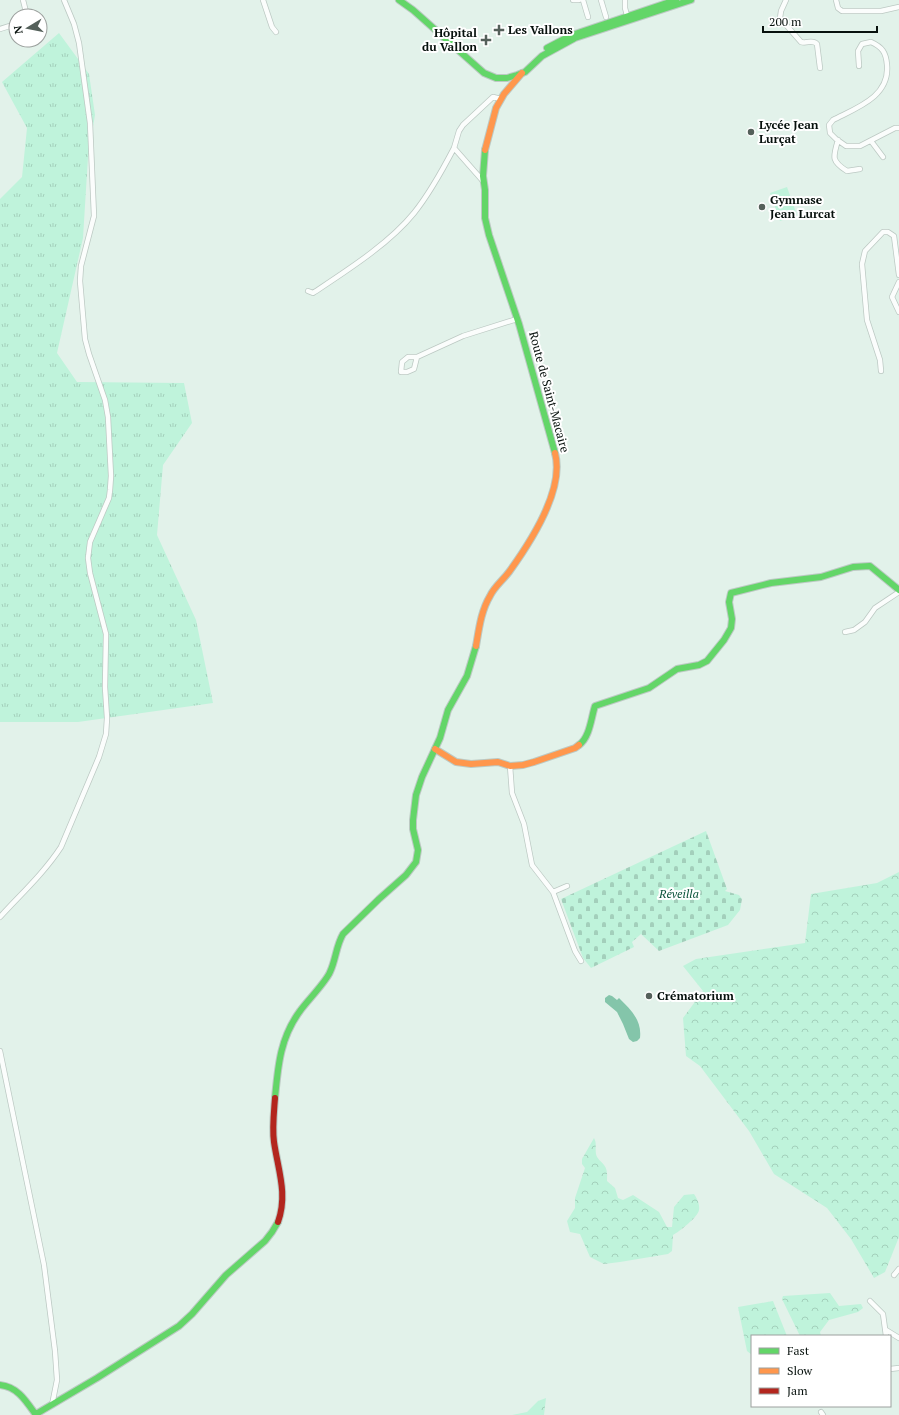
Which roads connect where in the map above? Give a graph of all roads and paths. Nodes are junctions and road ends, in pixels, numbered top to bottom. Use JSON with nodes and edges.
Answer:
{"nodes":[{"id":1,"x":64,"y":0,"type":"edge"},
{"id":2,"x":262,"y":0,"type":"edge"},
{"id":3,"x":399,"y":0,"type":"edge"},
{"id":4,"x":573,"y":0,"type":"edge"},
{"id":5,"x":579,"y":0,"type":"edge"},
{"id":6,"x":583,"y":0,"type":"edge"},
{"id":7,"x":601,"y":0,"type":"edge"},
{"id":8,"x":625,"y":0,"type":"edge"},
{"id":9,"x":676,"y":0,"type":"edge"},
{"id":10,"x":691,"y":0,"type":"edge"},
{"id":11,"x":786,"y":0,"type":"edge"},
{"id":12,"x":836,"y":0,"type":"edge"},
{"id":13,"x":899,"y":7,"type":"edge"},
{"id":14,"x":606,"y":16,"type":"dead end"},
{"id":15,"x":588,"y":17,"type":"dead end"},
{"id":16,"x":628,"y":18,"type":"junction"},
{"id":17,"x":276,"y":32,"type":"dead end"},
{"id":18,"x":533,"y":59,"type":"junction"},
{"id":19,"x":475,"y":66,"type":"junction"},
{"id":20,"x":859,"y":66,"type":"dead end"},
{"id":21,"x":820,"y":68,"type":"dead end"},
{"id":22,"x":487,"y":71,"type":"junction"},
{"id":23,"x":522,"y":73,"type":"junction"},
{"id":24,"x":504,"y":78,"type":"junction"},
{"id":25,"x":509,"y":87,"type":"junction"},
{"id":26,"x":503,"y":97,"type":"junction"},
{"id":27,"x":899,"y":128,"type":"edge"},
{"id":28,"x":838,"y":140,"type":"junction"},
{"id":29,"x":870,"y":141,"type":"junction"},
{"id":30,"x":454,"y":148,"type":"junction"},
{"id":31,"x":883,"y":156,"type":"dead end"},
{"id":32,"x":860,"y":169,"type":"dead end"},
{"id":33,"x":484,"y":181,"type":"junction"},
{"id":34,"x":899,"y":274,"type":"edge"},
{"id":35,"x":899,"y":282,"type":"edge"},
{"id":36,"x":308,"y":291,"type":"dead end"},
{"id":37,"x":899,"y":312,"type":"edge"},
{"id":38,"x":517,"y":319,"type":"junction"},
{"id":39,"x":416,"y":357,"type":"dead end"},
{"id":40,"x":881,"y":371,"type":"dead end"},
{"id":41,"x":898,"y":590,"type":"edge"},
{"id":42,"x":845,"y":632,"type":"dead end"},
{"id":43,"x":435,"y":749,"type":"junction"},
{"id":44,"x":510,"y":766,"type":"junction"},
{"id":45,"x":567,"y":886,"type":"dead end"},
{"id":46,"x":553,"y":892,"type":"junction"},
{"id":47,"x":0,"y":917,"type":"edge"},
{"id":48,"x":581,"y":961,"type":"dead end"},
{"id":49,"x":0,"y":1051,"type":"edge"},
{"id":50,"x":899,"y":1269,"type":"edge"},
{"id":51,"x":894,"y":1275,"type":"dead end"},
{"id":52,"x":870,"y":1301,"type":"dead end"},
{"id":53,"x":886,"y":1330,"type":"junction"},
{"id":54,"x":886,"y":1335,"type":"edge"},
{"id":55,"x":899,"y":1338,"type":"edge"},
{"id":56,"x":0,"y":1385,"type":"edge"},
{"id":57,"x":52,"y":1405,"type":"junction"},
{"id":58,"x":36,"y":1414,"type":"edge"}],
"edges":[{"from":1,"to":47,"type":"street"},
{"from":2,"to":17,"type":"street"},
{"from":3,"to":19,"type":"street"},
{"from":4,"to":5,"type":"street"},
{"from":6,"to":15,"type":"street"},
{"from":7,"to":14,"type":"street"},
{"from":8,"to":16,"type":"street"},
{"from":9,"to":16,"type":"street"},
{"from":10,"to":16,"type":"street"},
{"from":11,"to":21,"type":"street"},
{"from":12,"to":13,"type":"street"},
{"from":16,"to":18,"type":"street"},
{"from":16,"to":23,"type":"street","name":"Route de Saint-Macaire"},
{"from":18,"to":22,"type":"street"},
{"from":18,"to":24,"type":"street"},
{"from":19,"to":22,"type":"street"},
{"from":19,"to":24,"type":"street"},
{"from":20,"to":28,"type":"street"},
{"from":22,"to":24,"type":"street"},
{"from":23,"to":24,"type":"street"},
{"from":23,"to":25,"type":"street","name":"Route de Saint-Macaire"},
{"from":24,"to":25,"type":"street"},
{"from":24,"to":26,"type":"street"},
{"from":25,"to":26,"type":"street","name":"Route de Saint-Macaire"},
{"from":26,"to":30,"type":"street"},
{"from":26,"to":33,"type":"street","name":"Route de Saint-Macaire"},
{"from":27,"to":29,"type":"street"},
{"from":28,"to":29,"type":"street"},
{"from":28,"to":32,"type":"street"},
{"from":29,"to":31,"type":"street"},
{"from":30,"to":33,"type":"street"},
{"from":30,"to":36,"type":"street"},
{"from":33,"to":38,"type":"street","name":"Route de Saint-Macaire"},
{"from":34,"to":40,"type":"street"},
{"from":35,"to":37,"type":"street"},
{"from":38,"to":39,"type":"street"},
{"from":38,"to":43,"type":"street","name":"Route de Saint-Macaire"},
{"from":41,"to":42,"type":"street"},
{"from":41,"to":44,"type":"street"},
{"from":43,"to":44,"type":"street"},
{"from":43,"to":57,"type":"street","name":"Route de Saint-Macaire"},
{"from":44,"to":46,"type":"street"},
{"from":45,"to":46,"type":"street"},
{"from":46,"to":48,"type":"street"},
{"from":49,"to":57,"type":"street"},
{"from":50,"to":51,"type":"street"},
{"from":52,"to":53,"type":"street"},
{"from":53,"to":54,"type":"street"},
{"from":53,"to":55,"type":"street"},
{"from":56,"to":58,"type":"street"},
{"from":57,"to":58,"type":"street","name":"Route de Saint-Macaire"}]}
